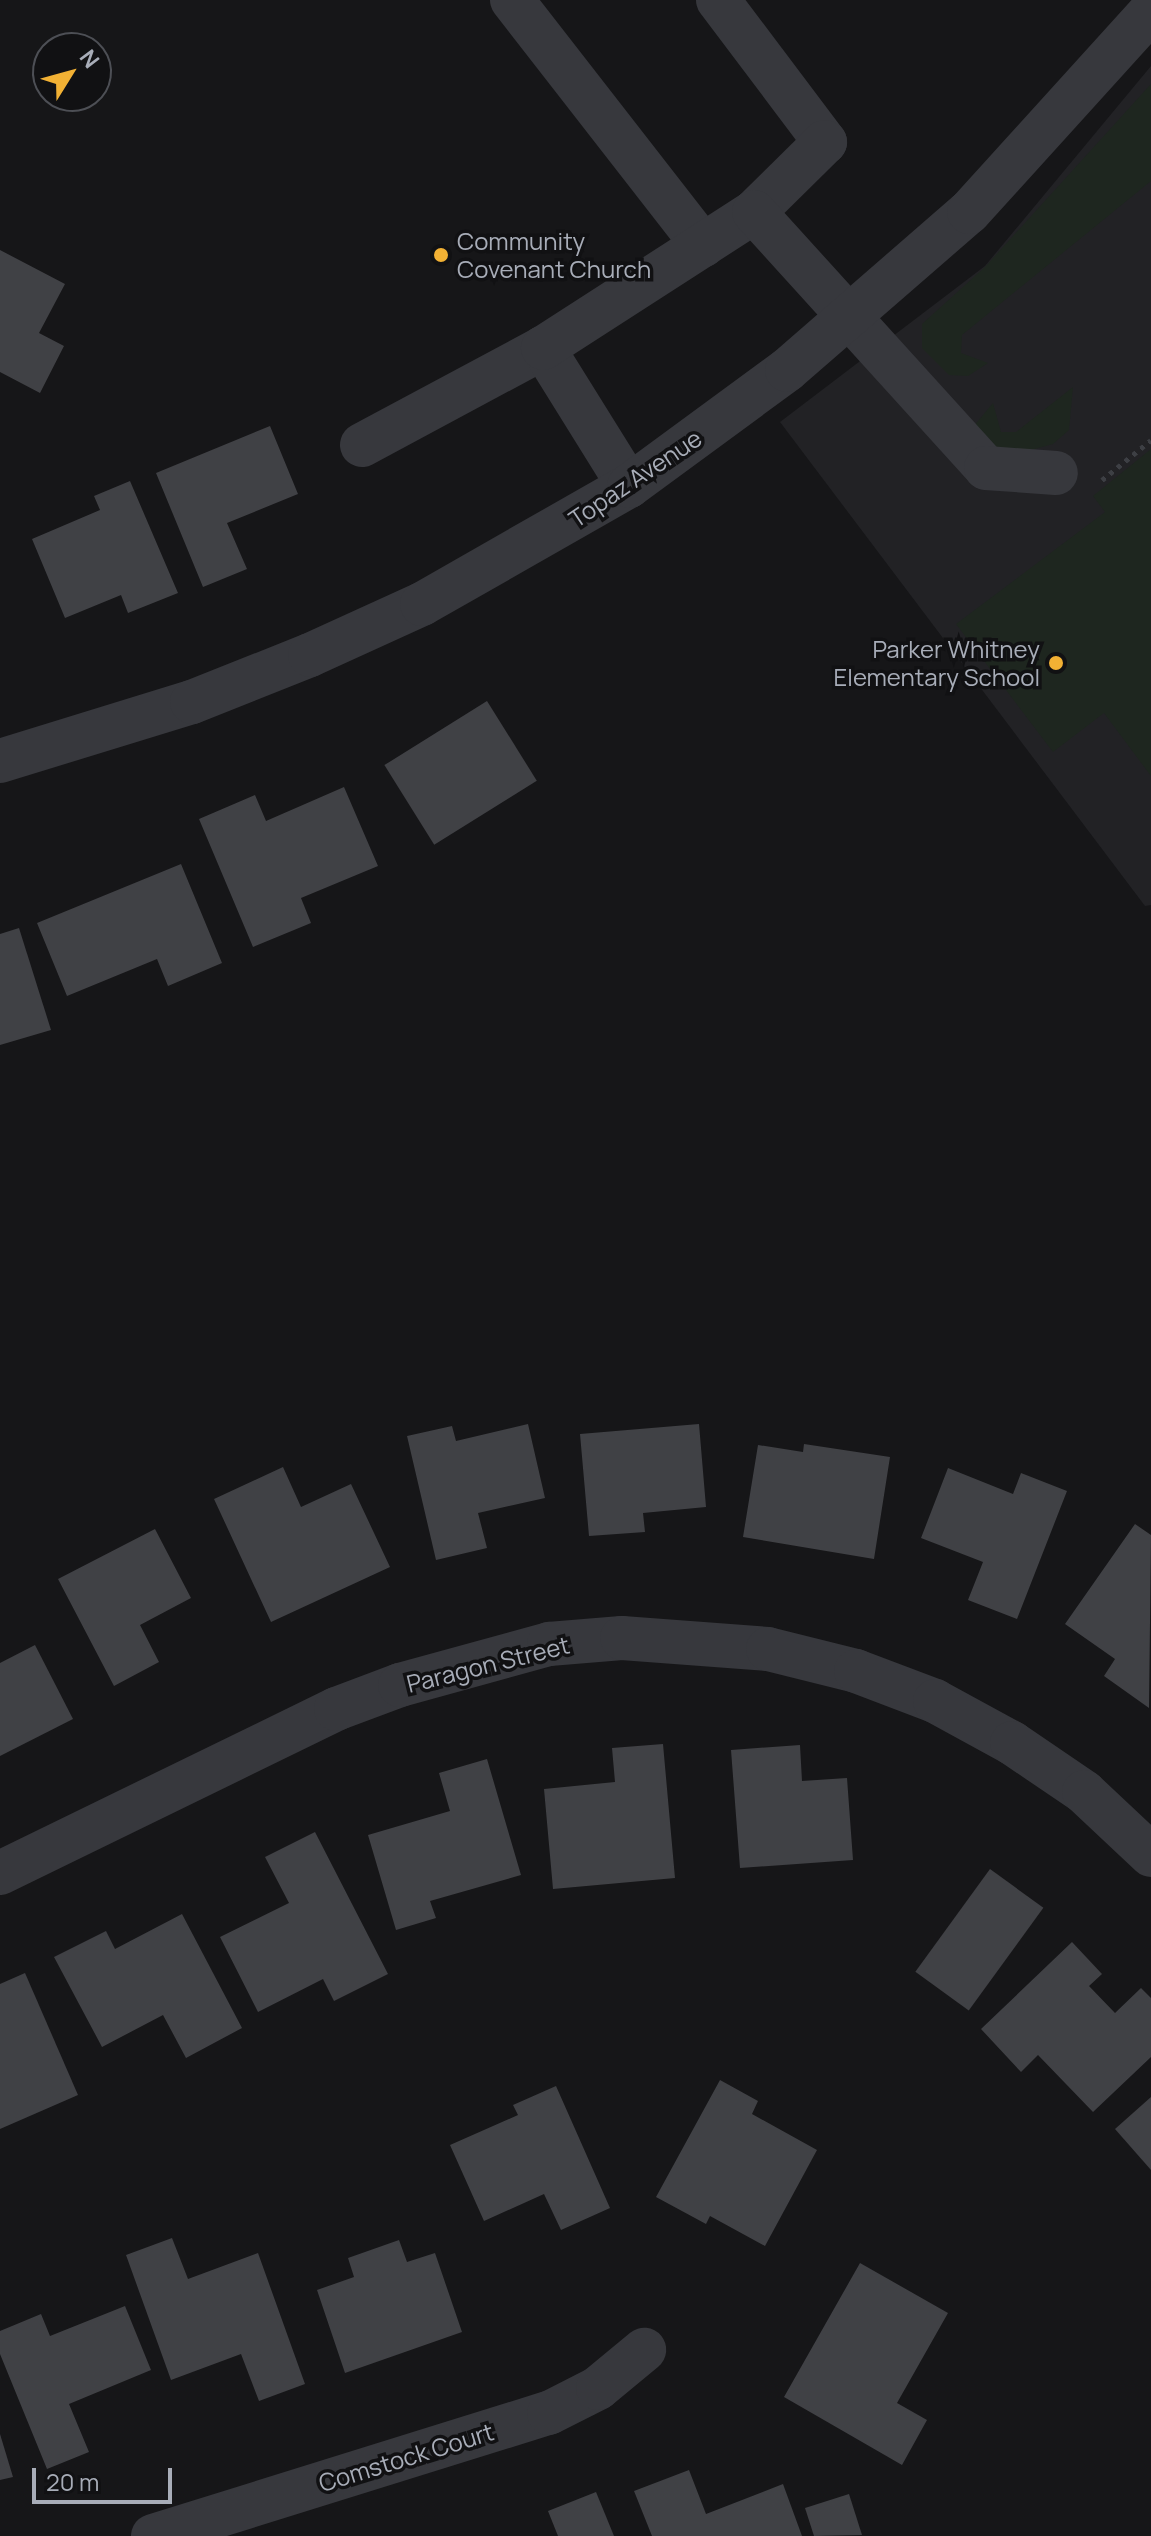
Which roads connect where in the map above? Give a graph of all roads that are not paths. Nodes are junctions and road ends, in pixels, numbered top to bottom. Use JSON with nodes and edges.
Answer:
{"nodes":[{"id":1,"x":512,"y":0,"type":"edge"},
{"id":2,"x":718,"y":0,"type":"edge"},
{"id":3,"x":1151,"y":11,"type":"edge"},
{"id":4,"x":754,"y":212,"type":"junction"},
{"id":5,"x":703,"y":245,"type":"junction"},
{"id":6,"x":849,"y":320,"type":"junction"},
{"id":7,"x":543,"y":348,"type":"junction"},
{"id":8,"x":362,"y":445,"type":"dead end"},
{"id":9,"x":1056,"y":473,"type":"dead end"},
{"id":10,"x":629,"y":486,"type":"junction"},
{"id":11,"x":0,"y":761,"type":"edge"},
{"id":12,"x":1151,"y":1855,"type":"edge"},
{"id":13,"x":0,"y":1873,"type":"edge"},
{"id":14,"x":644,"y":2350,"type":"dead end"},
{"id":15,"x":168,"y":2534,"type":"edge"}],
"edges":[{"from":1,"to":5,"type":"street"},
{"from":2,"to":4,"type":"street"},
{"from":3,"to":6,"type":"street","name":"Topaz Avenue"},
{"from":4,"to":5,"type":"street"},
{"from":4,"to":6,"type":"street"},
{"from":5,"to":7,"type":"street"},
{"from":6,"to":9,"type":"street"},
{"from":6,"to":10,"type":"street","name":"Topaz Avenue"},
{"from":7,"to":8,"type":"street"},
{"from":7,"to":10,"type":"street"},
{"from":10,"to":11,"type":"street","name":"Topaz Avenue"},
{"from":12,"to":13,"type":"street","name":"Paragon Street"},
{"from":14,"to":15,"type":"street","name":"Comstock Court"}]}
